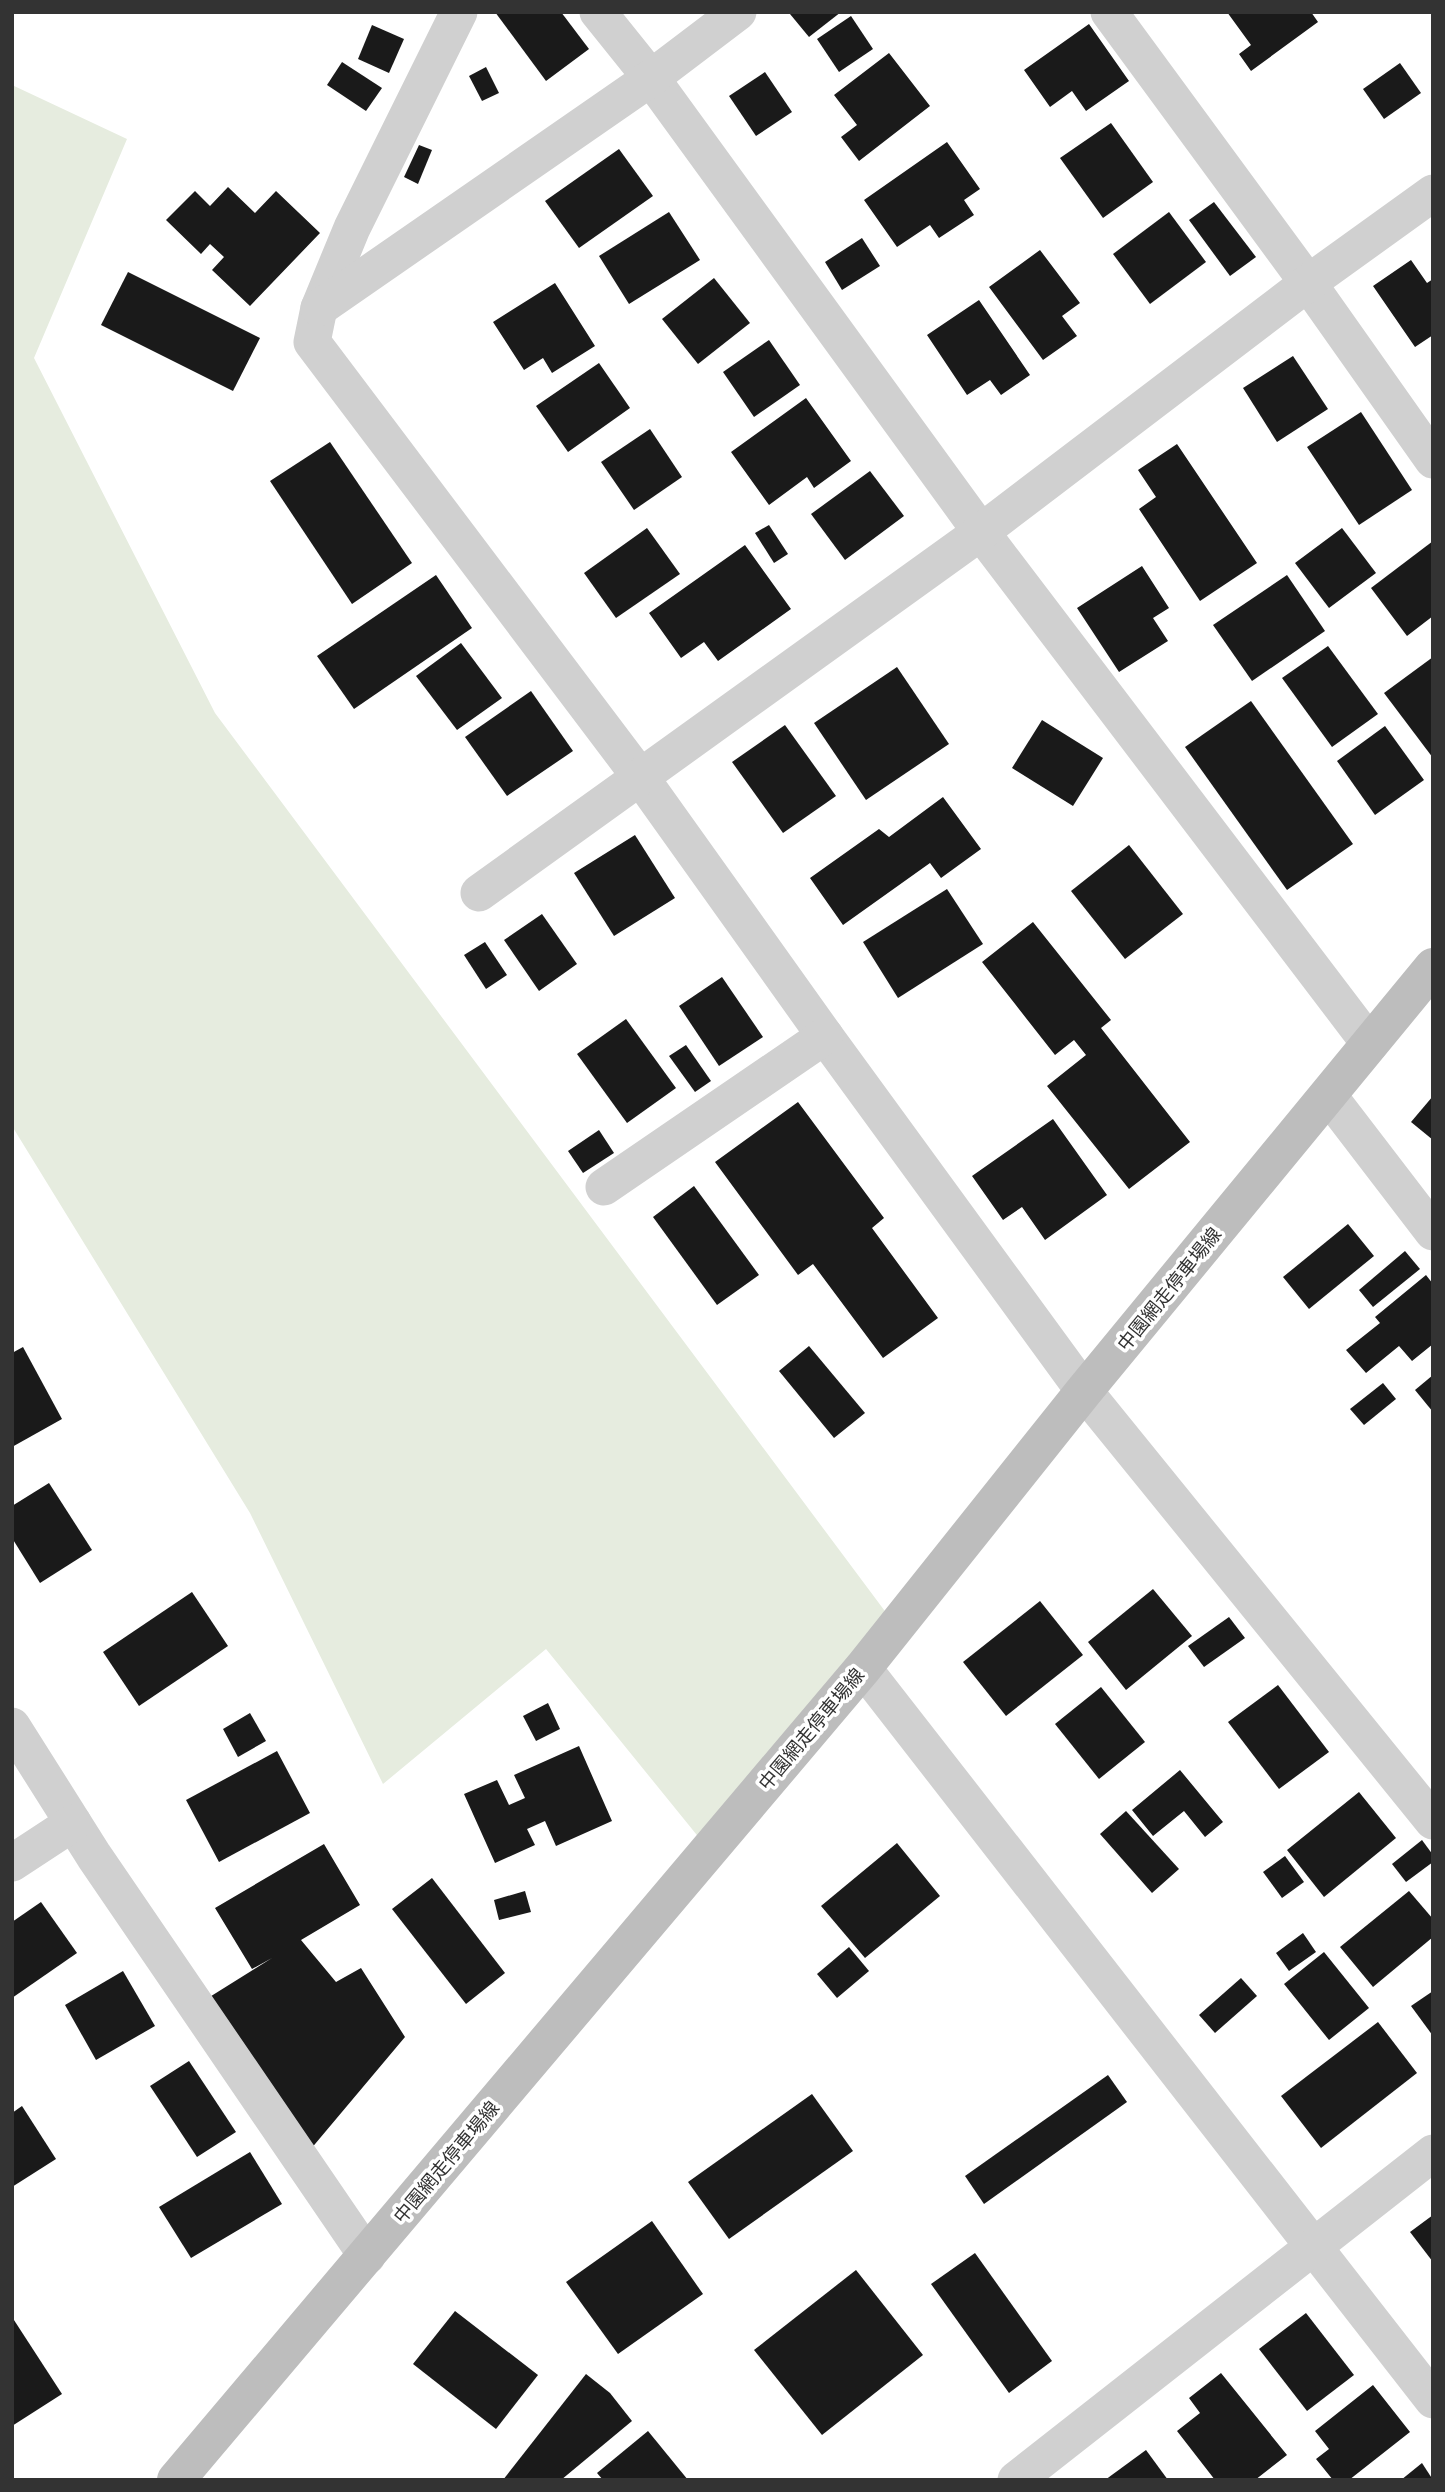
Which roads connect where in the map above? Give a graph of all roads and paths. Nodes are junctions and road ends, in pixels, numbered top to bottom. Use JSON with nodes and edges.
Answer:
{"nodes":[{"id":1,"x":459,"y":12,"type":"edge"},
{"id":2,"x":598,"y":12,"type":"edge"},
{"id":3,"x":738,"y":12,"type":"edge"},
{"id":4,"x":1109,"y":12,"type":"edge"},
{"id":5,"x":651,"y":78,"type":"junction"},
{"id":6,"x":1433,"y":192,"type":"edge"},
{"id":7,"x":1308,"y":282,"type":"junction"},
{"id":8,"x":319,"y":308,"type":"junction"},
{"id":9,"x":1433,"y":460,"type":"edge"},
{"id":10,"x":981,"y":532,"type":"junction"},
{"id":11,"x":641,"y":778,"type":"junction"},
{"id":12,"x":479,"y":893,"type":"dead end"},
{"id":13,"x":1433,"y":967,"type":"edge"},
{"id":14,"x":825,"y":1036,"type":"junction"},
{"id":15,"x":1370,"y":1044,"type":"junction"},
{"id":16,"x":1328,"y":1095,"type":"junction"},
{"id":17,"x":604,"y":1187,"type":"dead end"},
{"id":18,"x":1433,"y":1232,"type":"edge"},
{"id":19,"x":1084,"y":1391,"type":"junction"},
{"id":20,"x":863,"y":1668,"type":"junction"},
{"id":21,"x":12,"y":1726,"type":"edge"},
{"id":22,"x":1433,"y":1821,"type":"edge"},
{"id":23,"x":74,"y":1823,"type":"junction"},
{"id":24,"x":12,"y":1863,"type":"edge"},
{"id":25,"x":1433,"y":2153,"type":"edge"},
{"id":26,"x":1313,"y":2247,"type":"junction"},
{"id":27,"x":367,"y":2256,"type":"junction"},
{"id":28,"x":1433,"y":2400,"type":"edge"},
{"id":29,"x":177,"y":2480,"type":"edge"},
{"id":30,"x":1016,"y":2480,"type":"edge"}],
"edges":[{"from":1,"to":8,"type":"street"},
{"from":2,"to":5,"type":"street"},
{"from":3,"to":5,"type":"street"},
{"from":4,"to":7,"type":"street"},
{"from":5,"to":8,"type":"street"},
{"from":5,"to":10,"type":"street"},
{"from":6,"to":7,"type":"street"},
{"from":7,"to":9,"type":"street"},
{"from":7,"to":10,"type":"street"},
{"from":8,"to":11,"type":"street"},
{"from":10,"to":11,"type":"street"},
{"from":10,"to":15,"type":"street"},
{"from":11,"to":12,"type":"street"},
{"from":11,"to":14,"type":"street"},
{"from":13,"to":15,"type":"main road","name":"中園網走停車場線"},
{"from":14,"to":17,"type":"street"},
{"from":14,"to":19,"type":"street"},
{"from":15,"to":16,"type":"main road","name":"中園網走停車場線"},
{"from":16,"to":18,"type":"street"},
{"from":16,"to":19,"type":"main road","name":"中園網走停車場線"},
{"from":19,"to":20,"type":"main road","name":"中園網走停車場線"},
{"from":19,"to":22,"type":"street"},
{"from":20,"to":26,"type":"street"},
{"from":20,"to":27,"type":"main road","name":"中園網走停車場線"},
{"from":21,"to":23,"type":"street"},
{"from":23,"to":24,"type":"street"},
{"from":23,"to":27,"type":"street"},
{"from":25,"to":26,"type":"street"},
{"from":26,"to":28,"type":"street"},
{"from":26,"to":30,"type":"street"},
{"from":27,"to":29,"type":"main road","name":"中園網走停車場線"}]}
